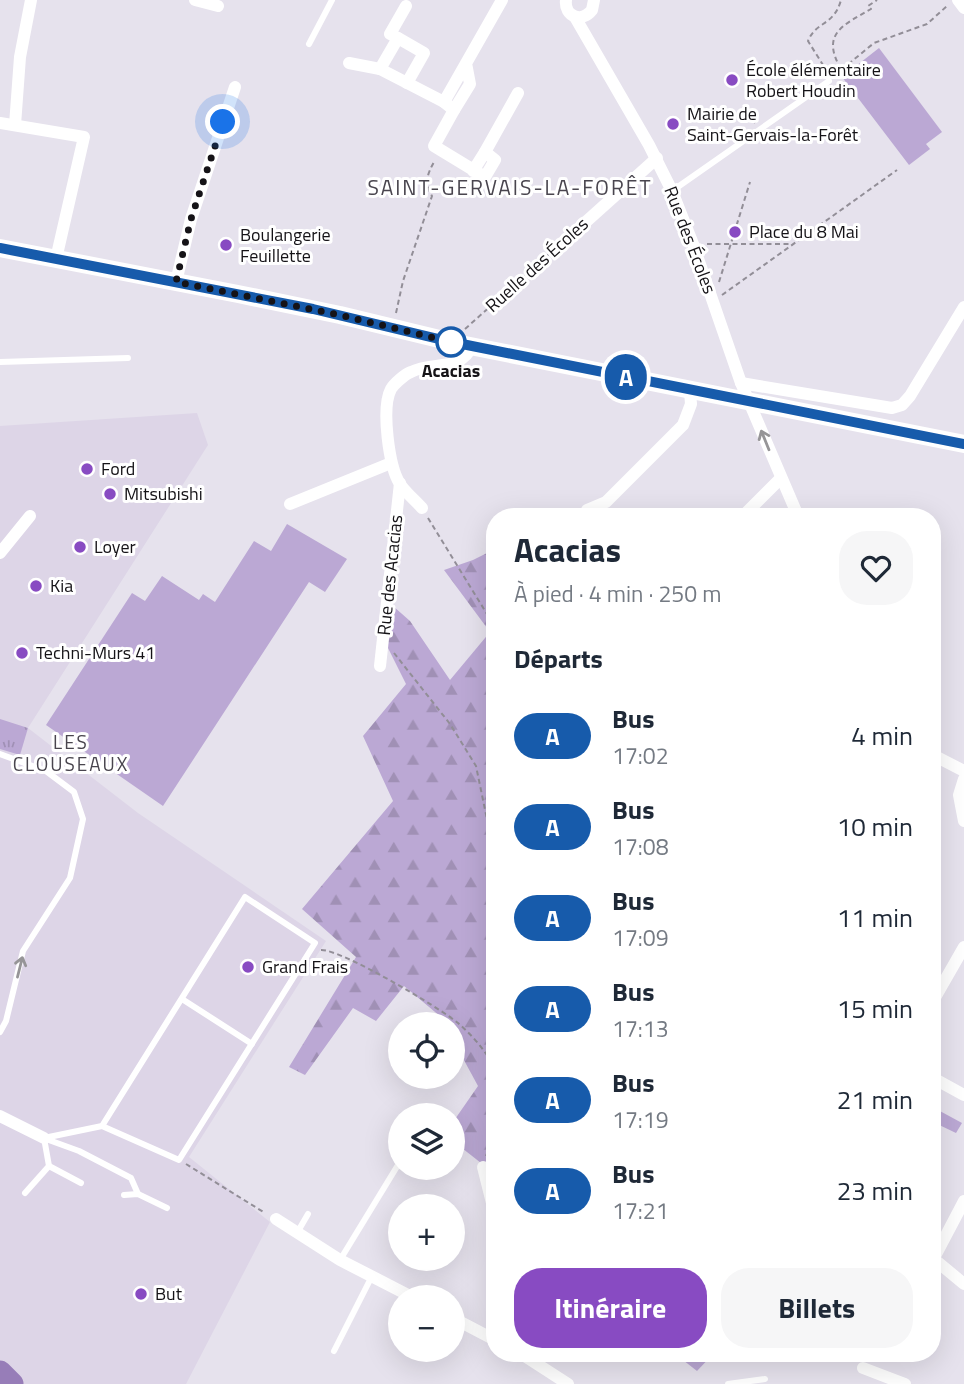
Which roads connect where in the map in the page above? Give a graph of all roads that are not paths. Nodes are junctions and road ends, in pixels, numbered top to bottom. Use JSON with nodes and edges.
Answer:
{"nodes":[{"id":1,"x":31,"y":0,"type":"edge"},
{"id":2,"x":195,"y":0,"type":"edge"},
{"id":3,"x":332,"y":0,"type":"edge"},
{"id":4,"x":502,"y":0,"type":"edge"},
{"id":5,"x":564,"y":2,"type":"edge"},
{"id":6,"x":954,"y":2,"type":"edge"},
{"id":7,"x":594,"y":5,"type":"edge"},
{"id":8,"x":218,"y":6,"type":"dead end"},
{"id":9,"x":406,"y":6,"type":"dead end"},
{"id":10,"x":964,"y":8,"type":"edge"},
{"id":11,"x":575,"y":17,"type":"junction"},
{"id":12,"x":398,"y":38,"type":"junction"},
{"id":13,"x":309,"y":44,"type":"dead end"},
{"id":14,"x":593,"y":50,"type":"junction"},
{"id":15,"x":349,"y":63,"type":"dead end"},
{"id":16,"x":380,"y":69,"type":"junction"},
{"id":17,"x":830,"y":79,"type":"road end"},
{"id":18,"x":407,"y":83,"type":"junction"},
{"id":19,"x":235,"y":87,"type":"dead end"},
{"id":20,"x":518,"y":93,"type":"dead end"},
{"id":21,"x":449,"y":106,"type":"junction"},
{"id":22,"x":0,"y":123,"type":"edge"},
{"id":23,"x":15,"y":125,"type":"junction"},
{"id":24,"x":657,"y":158,"type":"junction"},
{"id":25,"x":672,"y":191,"type":"junction"},
{"id":26,"x":569,"y":237,"type":"road end"},
{"id":27,"x":0,"y":248,"type":"edge"},
{"id":28,"x":56,"y":259,"type":"junction"},
{"id":29,"x":176,"y":282,"type":"junction"},
{"id":30,"x":964,"y":307,"type":"edge"},
{"id":31,"x":472,"y":346,"type":"junction"},
{"id":32,"x":128,"y":358,"type":"dead end"},
{"id":33,"x":0,"y":362,"type":"edge"},
{"id":34,"x":741,"y":383,"type":"junction"},
{"id":35,"x":691,"y":391,"type":"junction"},
{"id":36,"x":750,"y":401,"type":"junction"},
{"id":37,"x":964,"y":444,"type":"edge"},
{"id":38,"x":391,"y":463,"type":"junction"},
{"id":39,"x":781,"y":478,"type":"junction"},
{"id":40,"x":400,"y":483,"type":"junction"},
{"id":41,"x":290,"y":504,"type":"dead end"},
{"id":42,"x":422,"y":508,"type":"road end"},
{"id":43,"x":592,"y":508,"type":"edge"},
{"id":44,"x":751,"y":508,"type":"edge"},
{"id":45,"x":794,"y":508,"type":"edge"},
{"id":46,"x":30,"y":516,"type":"dead end"},
{"id":47,"x":0,"y":554,"type":"edge"},
{"id":48,"x":380,"y":666,"type":"dead end"},
{"id":49,"x":0,"y":754,"type":"edge"},
{"id":50,"x":941,"y":759,"type":"edge"},
{"id":51,"x":964,"y":771,"type":"edge"},
{"id":52,"x":964,"y":779,"type":"edge"},
{"id":53,"x":964,"y":821,"type":"edge"},
{"id":54,"x":964,"y":947,"type":"edge"},
{"id":55,"x":941,"y":987,"type":"edge"},
{"id":56,"x":182,"y":999,"type":"junction"},
{"id":57,"x":0,"y":1032,"type":"edge"},
{"id":58,"x":252,"y":1044,"type":"junction"},
{"id":59,"x":941,"y":1083,"type":"edge"},
{"id":60,"x":964,"y":1096,"type":"edge"},
{"id":61,"x":0,"y":1116,"type":"edge"},
{"id":62,"x":102,"y":1126,"type":"junction"},
{"id":63,"x":44,"y":1138,"type":"junction"},
{"id":64,"x":48,"y":1166,"type":"junction"},
{"id":65,"x":483,"y":1167,"type":"road end"},
{"id":66,"x":486,"y":1179,"type":"edge"},
{"id":67,"x":389,"y":1180,"type":"edge"},
{"id":68,"x":80,"y":1183,"type":"dead end"},
{"id":69,"x":25,"y":1193,"type":"dead end"},
{"id":70,"x":138,"y":1194,"type":"junction"},
{"id":71,"x":124,"y":1195,"type":"dead end"},
{"id":72,"x":964,"y":1201,"type":"edge"},
{"id":73,"x":167,"y":1208,"type":"dead end"},
{"id":74,"x":308,"y":1214,"type":"dead end"},
{"id":75,"x":276,"y":1219,"type":"road end"},
{"id":76,"x":297,"y":1233,"type":"junction"},
{"id":77,"x":941,"y":1245,"type":"edge"},
{"id":78,"x":340,"y":1260,"type":"junction"},
{"id":79,"x":941,"y":1266,"type":"edge"},
{"id":80,"x":372,"y":1276,"type":"junction"},
{"id":81,"x":964,"y":1284,"type":"edge"},
{"id":82,"x":389,"y":1285,"type":"edge"},
{"id":83,"x":465,"y":1324,"type":"edge"},
{"id":84,"x":486,"y":1335,"type":"edge"},
{"id":85,"x":334,"y":1351,"type":"dead end"},
{"id":86,"x":535,"y":1362,"type":"edge"},
{"id":87,"x":863,"y":1368,"type":"dead end"},
{"id":88,"x":0,"y":1372,"type":"edge"},
{"id":89,"x":765,"y":1379,"type":"dead end"},
{"id":90,"x":12,"y":1384,"type":"edge"},
{"id":91,"x":568,"y":1384,"type":"edge"},
{"id":92,"x":728,"y":1384,"type":"edge"},
{"id":93,"x":905,"y":1384,"type":"edge"}],
"edges":[{"from":1,"to":23,"type":"street"},
{"from":2,"to":8,"type":"street"},
{"from":3,"to":13,"type":"lane"},
{"from":4,"to":21,"type":"street"},
{"from":5,"to":11,"type":"street","name":"Rue des Écoles"},
{"from":6,"to":10,"type":"street"},
{"from":7,"to":11,"type":"street"},
{"from":7,"to":14,"type":"street","name":"Rue des Écoles"},
{"from":9,"to":12,"type":"street"},
{"from":11,"to":14,"type":"street","name":"Rue des Écoles"},
{"from":12,"to":16,"type":"street"},
{"from":12,"to":18,"type":"street"},
{"from":14,"to":24,"type":"street","name":"Rue des Écoles"},
{"from":15,"to":16,"type":"street"},
{"from":16,"to":18,"type":"street"},
{"from":17,"to":25,"type":"lane"},
{"from":18,"to":21,"type":"street"},
{"from":19,"to":29,"type":"street"},
{"from":20,"to":21,"type":"street"},
{"from":22,"to":23,"type":"street"},
{"from":23,"to":28,"type":"street"},
{"from":24,"to":25,"type":"street","name":"Rue des Écoles"},
{"from":24,"to":26,"type":"street","name":"Ruelle des Écoles"},
{"from":25,"to":34,"type":"street","name":"Rue des Écoles"},
{"from":27,"to":28,"type":"main road"},
{"from":28,"to":29,"type":"main road"},
{"from":29,"to":31,"type":"main road"},
{"from":30,"to":34,"type":"street"},
{"from":31,"to":35,"type":"main road"},
{"from":31,"to":38,"type":"street","name":"Rue des Acacias"},
{"from":32,"to":33,"type":"lane"},
{"from":34,"to":36,"type":"street","name":"Rue des Écoles"},
{"from":35,"to":36,"type":"main road"},
{"from":35,"to":43,"type":"street"},
{"from":36,"to":37,"type":"main road"},
{"from":39,"to":36,"type":"street","name":"Rue des Écoles","one_way":true},
{"from":38,"to":40,"type":"street","name":"Rue des Acacias"},
{"from":38,"to":41,"type":"street"},
{"from":39,"to":44,"type":"street"},
{"from":39,"to":45,"type":"street","name":"Rue des Écoles"},
{"from":40,"to":42,"type":"street","name":"Rue des Acacias"},
{"from":40,"to":48,"type":"street","name":"Rue des Acacias"},
{"from":46,"to":47,"type":"street"},
{"from":57,"to":49,"type":"lane","one_way":true},
{"from":50,"to":51,"type":"street"},
{"from":52,"to":53,"type":"street"},
{"from":54,"to":55,"type":"street"},
{"from":56,"to":58,"type":"lane"},
{"from":56,"to":58,"type":"lane"},
{"from":56,"to":62,"type":"lane"},
{"from":58,"to":62,"type":"lane"},
{"from":59,"to":60,"type":"street"},
{"from":61,"to":63,"type":"street"},
{"from":62,"to":63,"type":"lane"},
{"from":63,"to":64,"type":"lane"},
{"from":63,"to":70,"type":"lane"},
{"from":64,"to":68,"type":"lane"},
{"from":64,"to":69,"type":"lane"},
{"from":65,"to":66,"type":"street"},
{"from":67,"to":78,"type":"lane"},
{"from":70,"to":71,"type":"lane"},
{"from":70,"to":73,"type":"lane"},
{"from":72,"to":77,"type":"street"},
{"from":74,"to":76,"type":"lane"},
{"from":75,"to":76,"type":"street"},
{"from":76,"to":78,"type":"street"},
{"from":78,"to":80,"type":"street"},
{"from":79,"to":81,"type":"street"},
{"from":80,"to":82,"type":"street"},
{"from":80,"to":85,"type":"lane"},
{"from":83,"to":84,"type":"street"},
{"from":86,"to":91,"type":"street"},
{"from":87,"to":93,"type":"street"},
{"from":88,"to":90,"type":"highway"},
{"from":89,"to":92,"type":"lane"}]}
